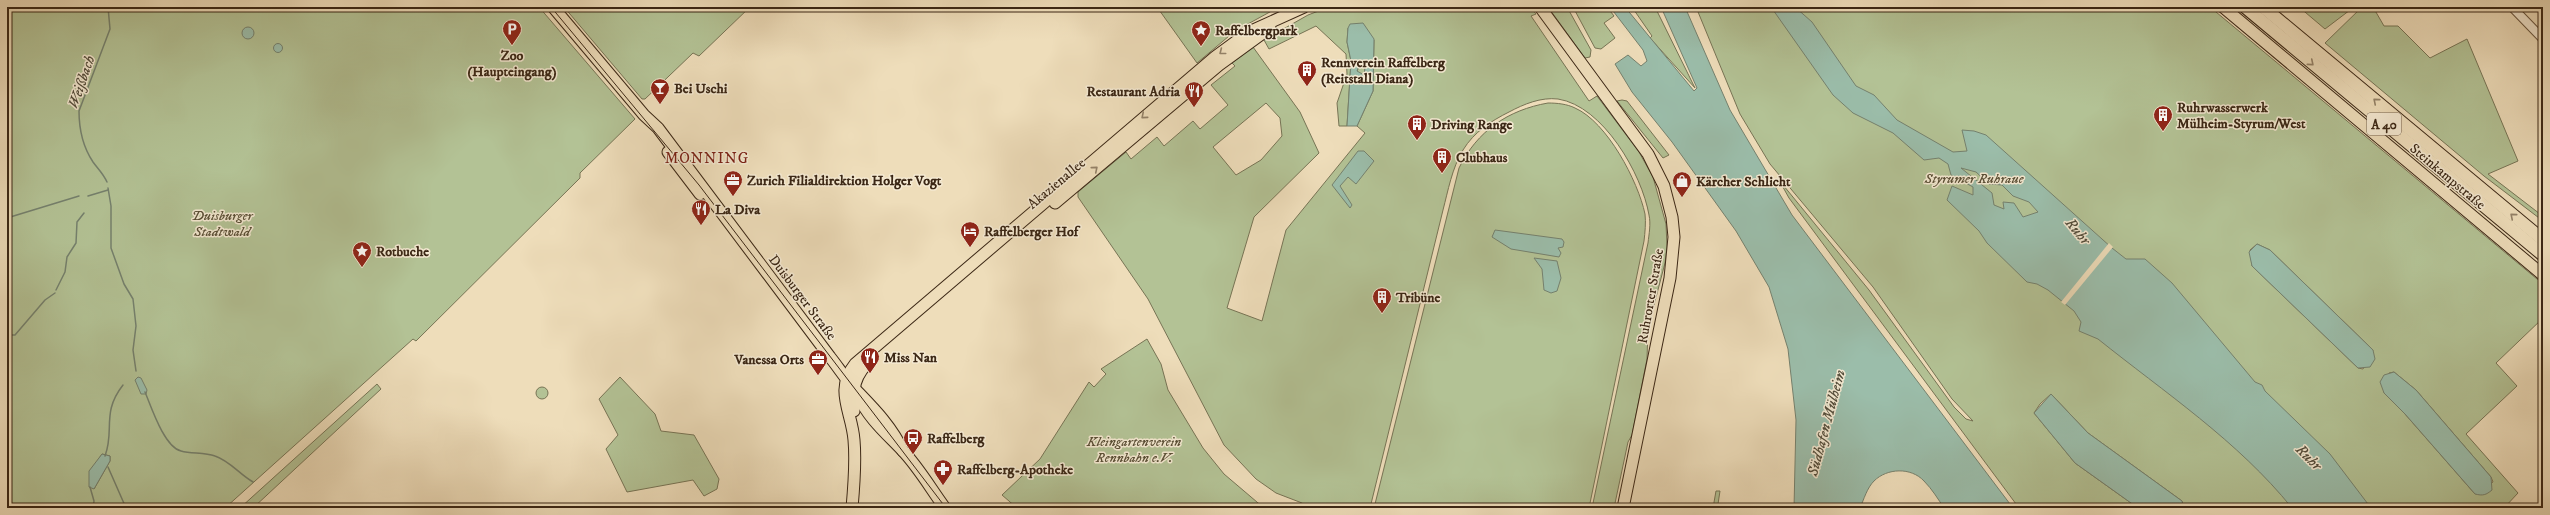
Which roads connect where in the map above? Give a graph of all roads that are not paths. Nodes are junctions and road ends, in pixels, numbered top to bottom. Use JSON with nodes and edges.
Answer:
{"nodes":[{"id":1,"x":553,"y":7,"type":"edge"},
{"id":2,"x":1304,"y":7,"type":"edge"},
{"id":3,"x":1540,"y":7,"type":"edge"},
{"id":4,"x":2223,"y":7,"type":"edge"},
{"id":5,"x":2245,"y":7,"type":"edge"},
{"id":6,"x":2263,"y":7,"type":"edge"},
{"id":7,"x":2512,"y":7,"type":"edge"},
{"id":8,"x":1290,"y":13,"type":"junction"},
{"id":9,"x":2543,"y":39,"type":"edge"},
{"id":10,"x":2543,"y":240,"type":"edge"},
{"id":11,"x":2543,"y":255,"type":"edge"},
{"id":12,"x":2543,"y":275,"type":"edge"},
{"id":13,"x":846,"y":377,"type":"junction"},
{"id":14,"x":853,"y":386,"type":"junction"},
{"id":15,"x":870,"y":416,"type":"junction"},
{"id":16,"x":855,"y":431,"type":"junction"},
{"id":17,"x":903,"y":451,"type":"junction"},
{"id":18,"x":852,"y":508,"type":"edge"},
{"id":19,"x":945,"y":508,"type":"edge"},
{"id":20,"x":1623,"y":508,"type":"edge"}],
"edges":[{"from":1,"to":13,"type":"main road","name":"Duisburger Straße"},
{"from":2,"to":8,"type":"main road","name":"Akazienallee"},
{"from":3,"to":20,"type":"main road","name":"Ruhrorter Straße"},
{"from":4,"to":12,"type":"main road","name":"Steinkampstraße"},
{"from":5,"to":11,"type":"highway","number":"A 40","one_way":true},
{"from":10,"to":6,"type":"highway","number":"A 40","one_way":true},
{"from":7,"to":9,"type":"street"},
{"from":8,"to":13,"type":"main road","name":"Akazienallee","one_way":true},
{"from":14,"to":8,"type":"main road","name":"Akazienallee","one_way":true},
{"from":13,"to":14,"type":"main road","name":"Duisburger Straße"},
{"from":13,"to":16,"type":"main road"},
{"from":14,"to":15,"type":"main road","name":"Duisburger Straße"},
{"from":14,"to":16,"type":"main road"},
{"from":14,"to":17,"type":"main road","name":"Duisburger Straße"},
{"from":15,"to":16,"type":"main road"},
{"from":15,"to":17,"type":"main road","name":"Duisburger Straße"},
{"from":16,"to":18,"type":"main road"},
{"from":17,"to":19,"type":"main road","name":"Duisburger Straße"}]}
